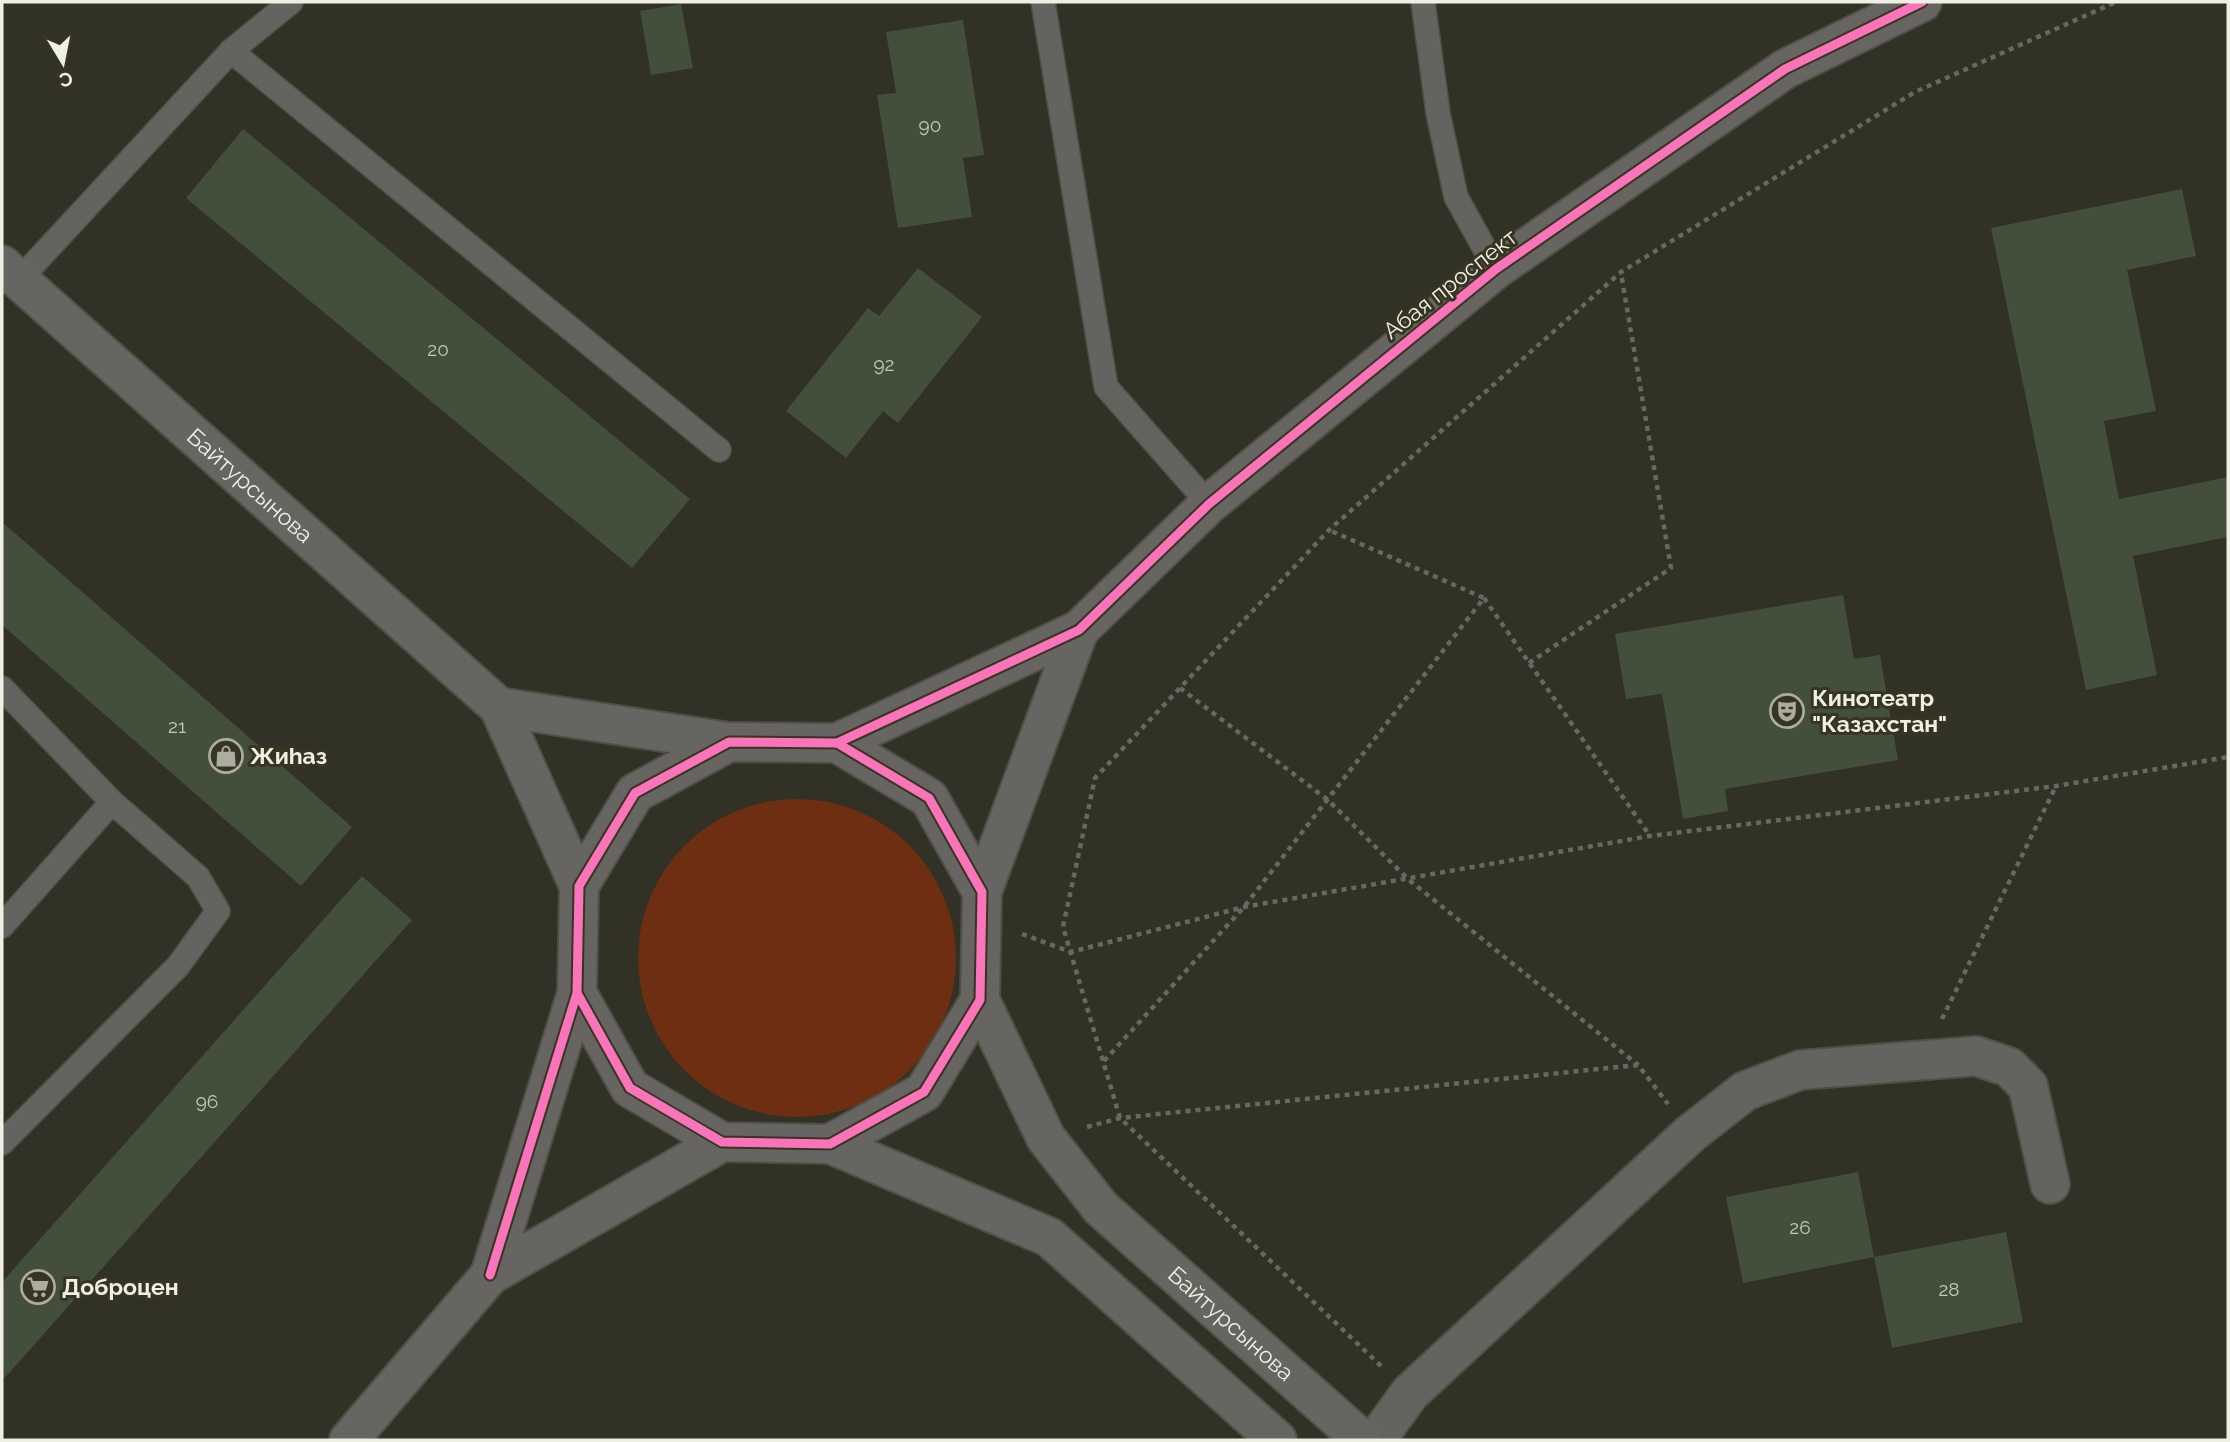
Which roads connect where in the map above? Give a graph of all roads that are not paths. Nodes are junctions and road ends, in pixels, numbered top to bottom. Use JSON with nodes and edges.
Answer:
{"nodes":[{"id":1,"x":291,"y":2,"type":"edge"},
{"id":2,"x":1043,"y":2,"type":"edge"},
{"id":3,"x":1423,"y":2,"type":"edge"},
{"id":4,"x":1922,"y":2,"type":"edge"},
{"id":5,"x":231,"y":51,"type":"junction"},
{"id":6,"x":1496,"y":269,"type":"junction"},
{"id":7,"x":10,"y":273,"type":"edge"},
{"id":8,"x":719,"y":450,"type":"dead end"},
{"id":9,"x":1209,"y":504,"type":"junction"},
{"id":10,"x":1079,"y":630,"type":"junction"},
{"id":11,"x":2,"y":688,"type":"edge"},
{"id":12,"x":499,"y":707,"type":"junction"},
{"id":13,"x":729,"y":742,"type":"junction"},
{"id":14,"x":837,"y":743,"type":"junction"},
{"id":15,"x":113,"y":802,"type":"junction"},
{"id":16,"x":579,"y":886,"type":"junction"},
{"id":17,"x":982,"y":906,"type":"junction"},
{"id":18,"x":2,"y":926,"type":"edge"},
{"id":19,"x":577,"y":993,"type":"junction"},
{"id":20,"x":980,"y":1000,"type":"junction"},
{"id":21,"x":722,"y":1142,"type":"junction"},
{"id":22,"x":2,"y":1143,"type":"edge"},
{"id":23,"x":830,"y":1144,"type":"junction"},
{"id":24,"x":2050,"y":1184,"type":"dead end"},
{"id":25,"x":490,"y":1275,"type":"junction"},
{"id":26,"x":349,"y":1440,"type":"edge"},
{"id":27,"x":1277,"y":1440,"type":"edge"},
{"id":28,"x":1362,"y":1440,"type":"edge"},
{"id":29,"x":1376,"y":1440,"type":"edge"}],
"edges":[{"from":1,"to":5,"type":"lane"},
{"from":2,"to":9,"type":"lane"},
{"from":3,"to":6,"type":"lane"},
{"from":4,"to":6,"type":"street","name":"Абая проспект"},
{"from":5,"to":7,"type":"lane"},
{"from":5,"to":8,"type":"lane"},
{"from":6,"to":9,"type":"street","name":"Абая проспект"},
{"from":7,"to":12,"type":"street","name":"Байтурсынова"},
{"from":9,"to":10,"type":"street","name":"Абая проспект"},
{"from":10,"to":14,"type":"street"},
{"from":10,"to":17,"type":"street"},
{"from":11,"to":15,"type":"lane"},
{"from":12,"to":13,"type":"street"},
{"from":12,"to":16,"type":"street"},
{"from":13,"to":14,"type":"street"},
{"from":13,"to":16,"type":"street"},
{"from":14,"to":17,"type":"street"},
{"from":15,"to":18,"type":"lane"},
{"from":15,"to":22,"type":"lane"},
{"from":16,"to":19,"type":"street"},
{"from":17,"to":20,"type":"street"},
{"from":19,"to":21,"type":"street"},
{"from":19,"to":25,"type":"street"},
{"from":20,"to":23,"type":"street"},
{"from":20,"to":28,"type":"street","name":"Байтурсынова"},
{"from":21,"to":23,"type":"street"},
{"from":21,"to":25,"type":"street"},
{"from":23,"to":27,"type":"street"},
{"from":24,"to":29,"type":"street"},
{"from":25,"to":26,"type":"street"}]}
